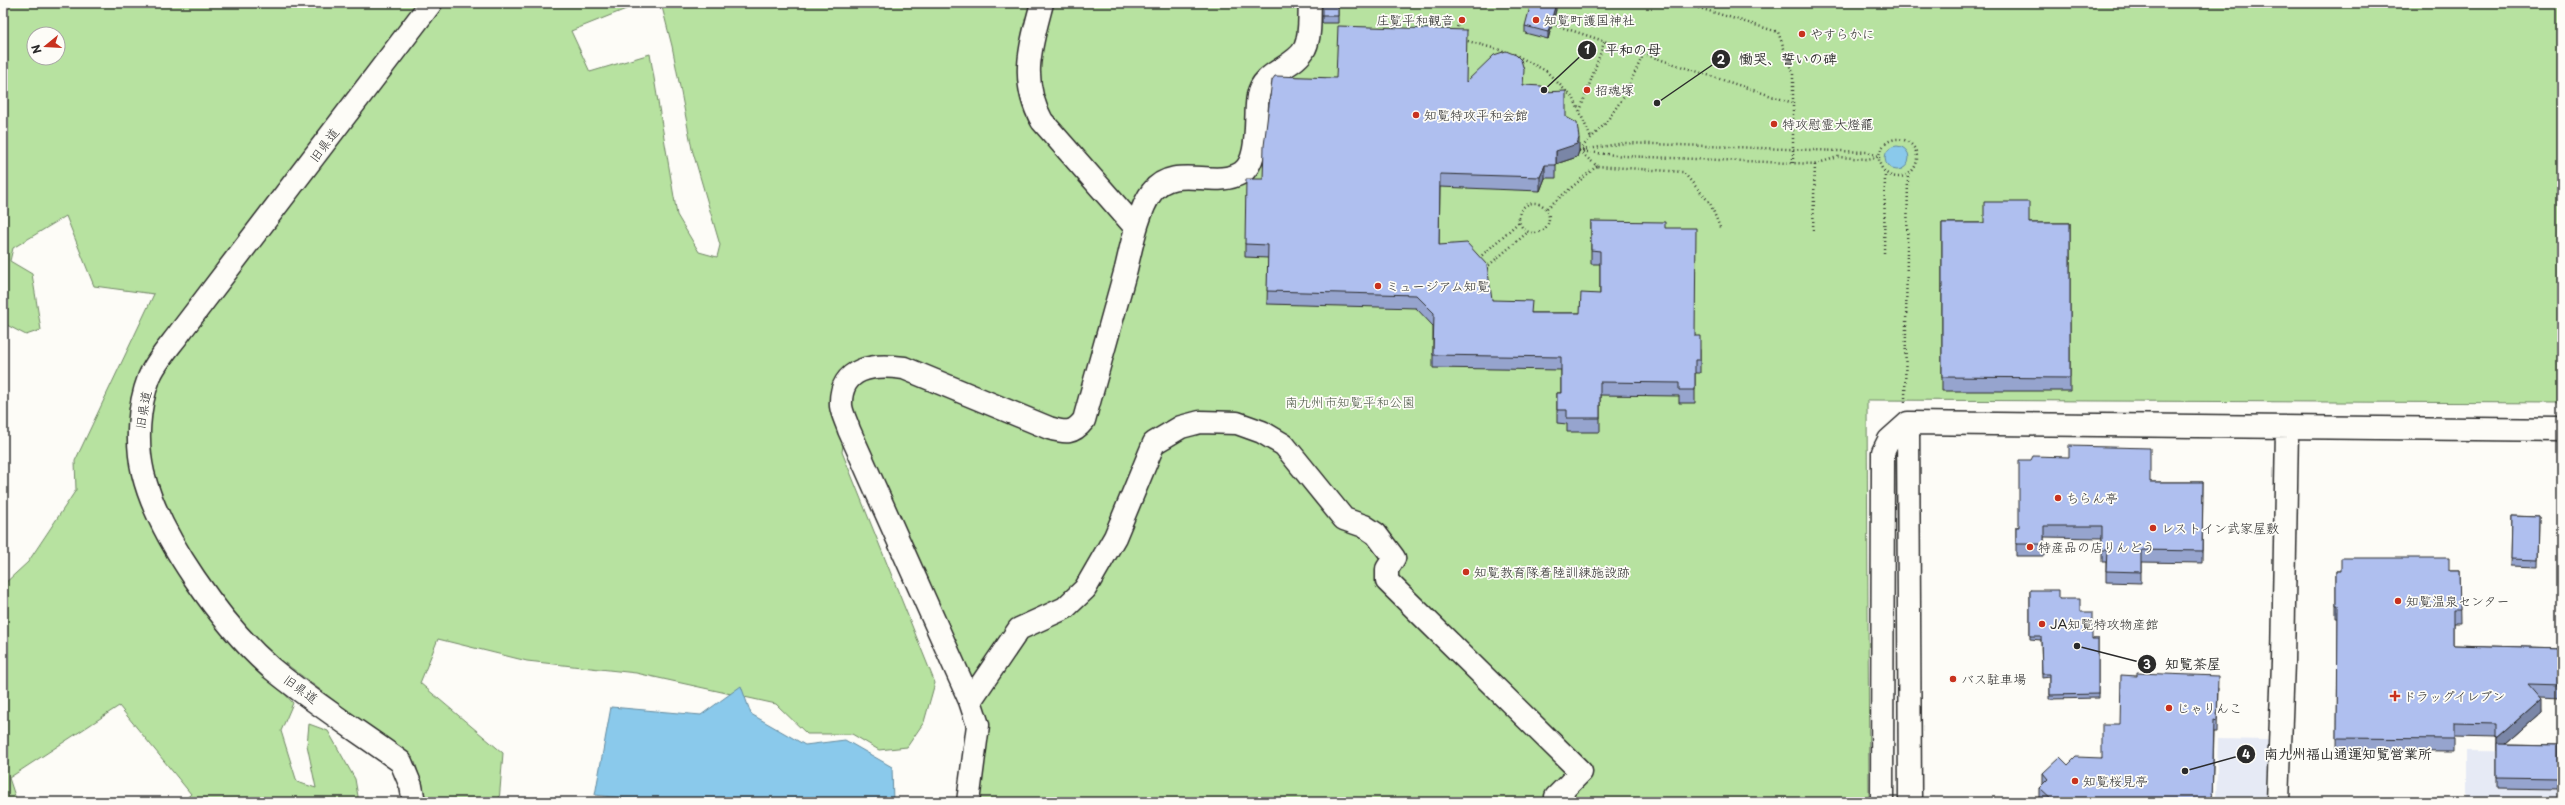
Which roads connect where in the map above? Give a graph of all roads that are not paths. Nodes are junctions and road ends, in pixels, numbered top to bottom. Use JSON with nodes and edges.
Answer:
{"nodes":[{"id":1,"x":431,"y":3,"type":"edge"},
{"id":2,"x":1042,"y":3,"type":"edge"},
{"id":3,"x":1310,"y":3,"type":"edge"},
{"id":4,"x":1136,"y":228,"type":"junction"},
{"id":5,"x":1908,"y":424,"type":"junction"},
{"id":6,"x":2287,"y":429,"type":"junction"},
{"id":7,"x":2562,"y":430,"type":"edge"},
{"id":8,"x":970,"y":701,"type":"junction"},
{"id":9,"x":1556,"y":797,"type":"dead end"},
{"id":10,"x":414,"y":802,"type":"edge"},
{"id":11,"x":968,"y":802,"type":"edge"},
{"id":12,"x":1882,"y":802,"type":"edge"},
{"id":13,"x":1910,"y":802,"type":"edge"},
{"id":14,"x":2278,"y":802,"type":"edge"}],
"edges":[{"from":1,"to":10,"type":"street","name":"旧県道"},
{"from":2,"to":4,"type":"street"},
{"from":3,"to":4,"type":"street"},
{"from":4,"to":8,"type":"street"},
{"from":5,"to":6,"type":"street"},
{"from":5,"to":12,"type":"street"},
{"from":5,"to":13,"type":"street"},
{"from":6,"to":7,"type":"street"},
{"from":6,"to":14,"type":"street"},
{"from":8,"to":9,"type":"street"},
{"from":8,"to":11,"type":"street"}]}
